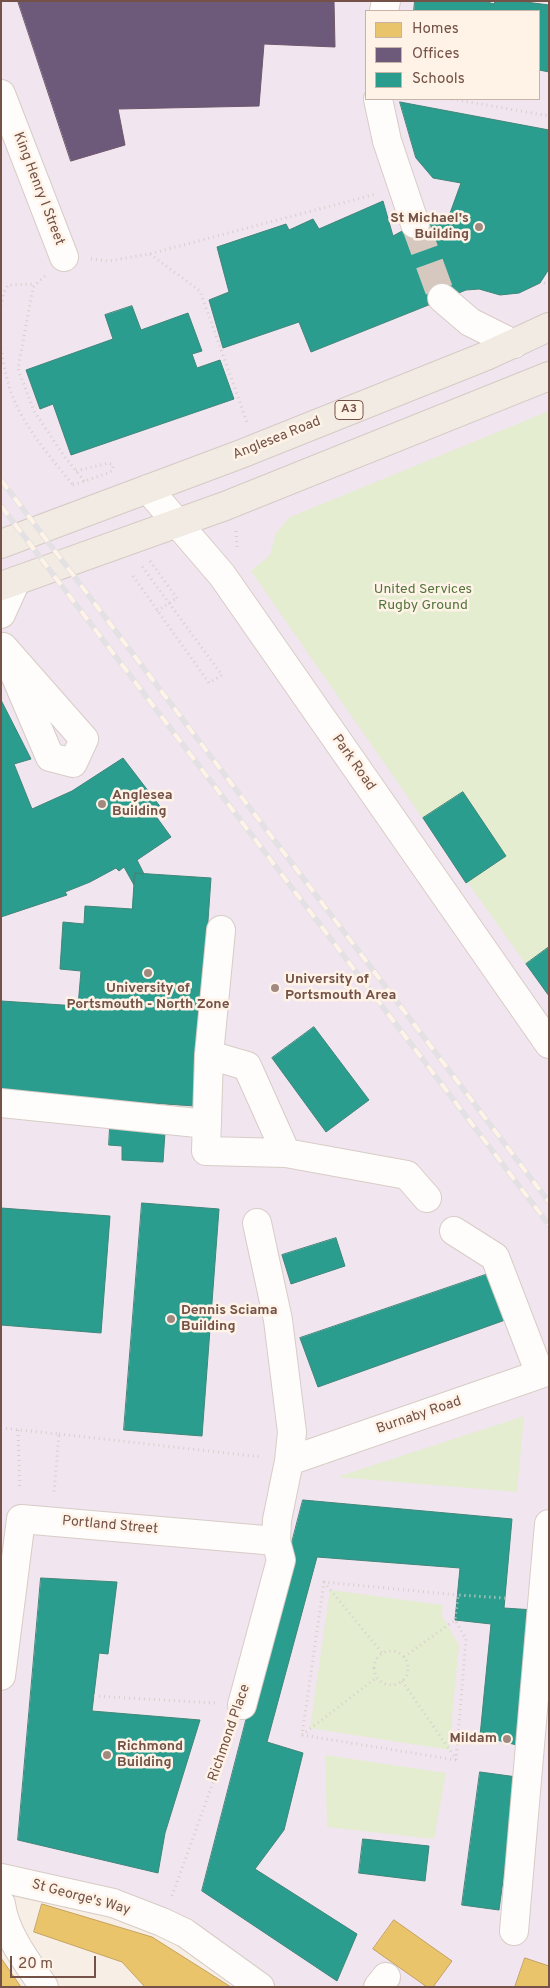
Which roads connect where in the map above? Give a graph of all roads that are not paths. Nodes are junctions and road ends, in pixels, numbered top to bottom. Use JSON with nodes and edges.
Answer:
{"nodes":[{"id":1,"x":1,"y":94,"type":"edge"},
{"id":2,"x":378,"y":100,"type":"edge"},
{"id":3,"x":415,"y":224,"type":"tunnel mouth"},
{"id":4,"x":64,"y":257,"type":"dead end"},
{"id":5,"x":442,"y":298,"type":"tunnel mouth"},
{"id":6,"x":549,"y":327,"type":"edge"},
{"id":7,"x":514,"y":344,"type":"junction"},
{"id":8,"x":549,"y":376,"type":"edge"},
{"id":9,"x":148,"y":489,"type":"junction"},
{"id":10,"x":176,"y":522,"type":"junction"},
{"id":11,"x":1,"y":544,"type":"edge"},
{"id":12,"x":9,"y":583,"type":"edge"},
{"id":13,"x":1,"y":614,"type":"edge"},
{"id":14,"x":221,"y":930,"type":"dead end"},
{"id":15,"x":549,"y":1044,"type":"edge"},
{"id":16,"x":209,"y":1055,"type":"junction"},
{"id":17,"x":1,"y":1103,"type":"edge"},
{"id":18,"x":207,"y":1124,"type":"junction"},
{"id":19,"x":286,"y":1153,"type":"junction"},
{"id":20,"x":427,"y":1198,"type":"dead end"},
{"id":21,"x":258,"y":1223,"type":"dead end"},
{"id":22,"x":454,"y":1231,"type":"dead end"},
{"id":23,"x":544,"y":1372,"type":"edge"},
{"id":24,"x":289,"y":1461,"type":"junction"},
{"id":25,"x":549,"y":1524,"type":"edge"},
{"id":26,"x":276,"y":1541,"type":"junction"},
{"id":27,"x":1,"y":1676,"type":"edge"},
{"id":28,"x":242,"y":1705,"type":"road end"},
{"id":29,"x":1,"y":1878,"type":"edge"},
{"id":30,"x":1,"y":1904,"type":"edge"},
{"id":31,"x":514,"y":1931,"type":"dead end"},
{"id":32,"x":44,"y":1987,"type":"edge"},
{"id":33,"x":260,"y":1987,"type":"edge"}],
"edges":[{"from":1,"to":4,"type":"street","name":"King Henry I Street"},
{"from":2,"to":3,"type":"street"},
{"from":5,"to":7,"type":"street"},
{"from":6,"to":7,"type":"main road","name":"Anglesea Road","number":"A3"},
{"from":7,"to":9,"type":"main road","name":"Anglesea Road","number":"A3"},
{"from":8,"to":10,"type":"main road"},
{"from":9,"to":10,"type":"street","name":"Park Road"},
{"from":9,"to":11,"type":"main road","name":"Anglesea Road","number":"A3"},
{"from":10,"to":12,"type":"main road"},
{"from":10,"to":15,"type":"street","name":"Park Road"},
{"from":12,"to":13,"type":"street"},
{"from":14,"to":16,"type":"street"},
{"from":16,"to":18,"type":"street"},
{"from":16,"to":19,"type":"street"},
{"from":17,"to":18,"type":"street"},
{"from":18,"to":19,"type":"street"},
{"from":19,"to":20,"type":"street"},
{"from":21,"to":24,"type":"street"},
{"from":22,"to":23,"type":"street"},
{"from":23,"to":24,"type":"street","name":"Burnaby Road"},
{"from":24,"to":26,"type":"street"},
{"from":25,"to":31,"type":"street"},
{"from":26,"to":27,"type":"street","name":"Portland Street"},
{"from":26,"to":28,"type":"street","name":"Richmond Place"},
{"from":29,"to":33,"type":"street","name":"St George's Way"},
{"from":30,"to":32,"type":"street"}]}
